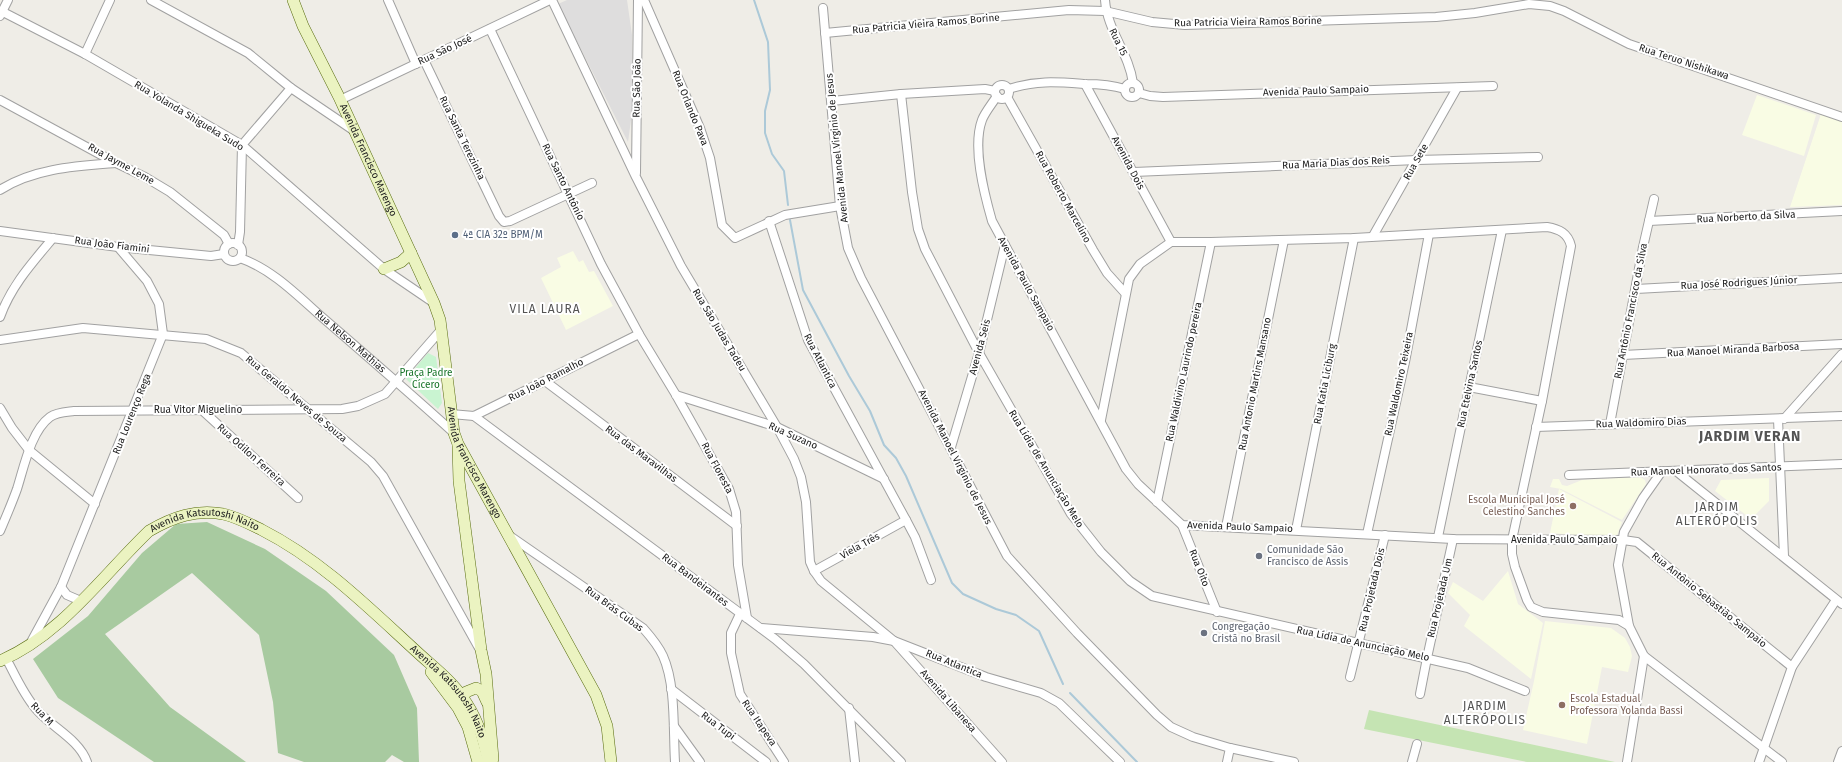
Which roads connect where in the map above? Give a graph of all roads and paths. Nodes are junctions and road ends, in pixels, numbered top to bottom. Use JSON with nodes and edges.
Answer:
{"nodes":[{"id":1,"x":8,"y":0,"type":"edge"},
{"id":2,"x":110,"y":0,"type":"edge"},
{"id":3,"x":151,"y":0,"type":"edge"},
{"id":4,"x":293,"y":0,"type":"edge"},
{"id":5,"x":551,"y":0,"type":"edge"},
{"id":6,"x":638,"y":0,"type":"edge"},
{"id":7,"x":644,"y":0,"type":"edge"},
{"id":8,"x":1105,"y":0,"type":"edge"},
{"id":9,"x":391,"y":1,"type":"edge"},
{"id":10,"x":1528,"y":2,"type":"edge"},
{"id":11,"x":823,"y":8,"type":"dead end"},
{"id":12,"x":1105,"y":11,"type":"junction"},
{"id":13,"x":1,"y":14,"type":"edge"},
{"id":14,"x":490,"y":29,"type":"junction"},
{"id":15,"x":825,"y":33,"type":"junction"},
{"id":16,"x":85,"y":54,"type":"junction"},
{"id":17,"x":424,"y":60,"type":"junction"},
{"id":18,"x":416,"y":64,"type":"junction"},
{"id":19,"x":1133,"y":83,"type":"junction"},
{"id":20,"x":1085,"y":84,"type":"junction"},
{"id":21,"x":1493,"y":86,"type":"dead end"},
{"id":22,"x":291,"y":88,"type":"junction"},
{"id":23,"x":1457,"y":88,"type":"junction"},
{"id":24,"x":1125,"y":89,"type":"junction"},
{"id":25,"x":1008,"y":93,"type":"junction"},
{"id":26,"x":1138,"y":93,"type":"junction"},
{"id":27,"x":901,"y":94,"type":"junction"},
{"id":28,"x":996,"y":94,"type":"junction"},
{"id":29,"x":0,"y":100,"type":"edge"},
{"id":30,"x":340,"y":100,"type":"junction"},
{"id":31,"x":832,"y":101,"type":"junction"},
{"id":32,"x":1842,"y":117,"type":"edge"},
{"id":33,"x":354,"y":130,"type":"junction"},
{"id":34,"x":242,"y":145,"type":"junction"},
{"id":35,"x":1538,"y":157,"type":"dead end"},
{"id":36,"x":1417,"y":160,"type":"junction"},
{"id":37,"x":116,"y":163,"type":"junction"},
{"id":38,"x":1134,"y":172,"type":"junction"},
{"id":39,"x":636,"y":177,"type":"junction"},
{"id":40,"x":592,"y":184,"type":"dead end"},
{"id":41,"x":0,"y":190,"type":"edge"},
{"id":42,"x":568,"y":194,"type":"junction"},
{"id":43,"x":1654,"y":199,"type":"dead end"},
{"id":44,"x":840,"y":206,"type":"junction"},
{"id":45,"x":1842,"y":211,"type":"edge"},
{"id":46,"x":769,"y":221,"type":"junction"},
{"id":47,"x":1649,"y":221,"type":"junction"},
{"id":48,"x":1502,"y":230,"type":"junction"},
{"id":49,"x":0,"y":231,"type":"edge"},
{"id":50,"x":1429,"y":234,"type":"junction"},
{"id":51,"x":1373,"y":236,"type":"junction"},
{"id":52,"x":53,"y":238,"type":"junction"},
{"id":53,"x":1354,"y":238,"type":"junction"},
{"id":54,"x":1284,"y":240,"type":"junction"},
{"id":55,"x":1171,"y":242,"type":"junction"},
{"id":56,"x":1211,"y":242,"type":"junction"},
{"id":57,"x":233,"y":244,"type":"junction"},
{"id":58,"x":1005,"y":246,"type":"junction"},
{"id":59,"x":118,"y":247,"type":"junction"},
{"id":60,"x":411,"y":253,"type":"junction"},
{"id":61,"x":224,"y":254,"type":"junction"},
{"id":62,"x":240,"y":258,"type":"junction"},
{"id":63,"x":384,"y":269,"type":"junction"},
{"id":64,"x":1842,"y":278,"type":"edge"},
{"id":65,"x":1636,"y":289,"type":"junction"},
{"id":66,"x":1125,"y":293,"type":"junction"},
{"id":67,"x":434,"y":304,"type":"junction"},
{"id":68,"x":0,"y":317,"type":"edge"},
{"id":69,"x":440,"y":330,"type":"junction"},
{"id":70,"x":163,"y":334,"type":"junction"},
{"id":71,"x":639,"y":334,"type":"junction"},
{"id":72,"x":0,"y":340,"type":"edge"},
{"id":73,"x":1842,"y":344,"type":"edge"},
{"id":74,"x":979,"y":353,"type":"junction"},
{"id":75,"x":1842,"y":354,"type":"edge"},
{"id":76,"x":1623,"y":355,"type":"junction"},
{"id":77,"x":397,"y":381,"type":"junction"},
{"id":78,"x":545,"y":381,"type":"junction"},
{"id":79,"x":1469,"y":387,"type":"junction"},
{"id":80,"x":676,"y":395,"type":"junction"},
{"id":81,"x":1542,"y":401,"type":"junction"},
{"id":82,"x":0,"y":408,"type":"edge"},
{"id":83,"x":308,"y":409,"type":"junction"},
{"id":84,"x":134,"y":410,"type":"junction"},
{"id":85,"x":203,"y":411,"type":"junction"},
{"id":86,"x":451,"y":414,"type":"junction"},
{"id":87,"x":474,"y":416,"type":"junction"},
{"id":88,"x":1842,"y":416,"type":"edge"},
{"id":89,"x":1781,"y":419,"type":"junction"},
{"id":90,"x":1101,"y":420,"type":"junction"},
{"id":91,"x":1610,"y":424,"type":"junction"},
{"id":92,"x":778,"y":427,"type":"junction"},
{"id":93,"x":1536,"y":428,"type":"junction"},
{"id":94,"x":456,"y":438,"type":"junction"},
{"id":95,"x":951,"y":448,"type":"junction"},
{"id":96,"x":29,"y":450,"type":"junction"},
{"id":97,"x":1842,"y":464,"type":"edge"},
{"id":98,"x":1781,"y":467,"type":"junction"},
{"id":99,"x":1662,"y":471,"type":"junction"},
{"id":100,"x":1676,"y":471,"type":"junction"},
{"id":101,"x":1569,"y":475,"type":"dead end"},
{"id":102,"x":884,"y":479,"type":"junction"},
{"id":103,"x":298,"y":498,"type":"dead end"},
{"id":104,"x":1157,"y":502,"type":"junction"},
{"id":105,"x":95,"y":504,"type":"junction"},
{"id":106,"x":906,"y":520,"type":"junction"},
{"id":107,"x":1182,"y":525,"type":"junction"},
{"id":108,"x":737,"y":526,"type":"junction"},
{"id":109,"x":1226,"y":527,"type":"junction"},
{"id":110,"x":1296,"y":530,"type":"junction"},
{"id":111,"x":0,"y":531,"type":"edge"},
{"id":112,"x":1368,"y":534,"type":"junction"},
{"id":113,"x":1385,"y":535,"type":"junction"},
{"id":114,"x":509,"y":536,"type":"junction"},
{"id":115,"x":1438,"y":537,"type":"junction"},
{"id":116,"x":1453,"y":539,"type":"junction"},
{"id":117,"x":1512,"y":540,"type":"junction"},
{"id":118,"x":1623,"y":540,"type":"junction"},
{"id":119,"x":1784,"y":556,"type":"junction"},
{"id":120,"x":814,"y":572,"type":"junction"},
{"id":121,"x":931,"y":580,"type":"dead end"},
{"id":122,"x":61,"y":587,"type":"junction"},
{"id":123,"x":80,"y":601,"type":"junction"},
{"id":124,"x":1839,"y":602,"type":"edge"},
{"id":125,"x":1217,"y":612,"type":"junction"},
{"id":126,"x":743,"y":616,"type":"junction"},
{"id":127,"x":1629,"y":626,"type":"junction"},
{"id":128,"x":761,"y":628,"type":"junction"},
{"id":129,"x":894,"y":641,"type":"junction"},
{"id":130,"x":1359,"y":644,"type":"junction"},
{"id":131,"x":28,"y":647,"type":"junction"},
{"id":132,"x":417,"y":652,"type":"junction"},
{"id":133,"x":482,"y":656,"type":"junction"},
{"id":134,"x":1644,"y":656,"type":"junction"},
{"id":135,"x":1427,"y":658,"type":"junction"},
{"id":136,"x":3,"y":660,"type":"edge"},
{"id":137,"x":1792,"y":667,"type":"junction"},
{"id":138,"x":1350,"y":677,"type":"dead end"},
{"id":139,"x":476,"y":688,"type":"junction"},
{"id":140,"x":671,"y":689,"type":"junction"},
{"id":141,"x":1525,"y":691,"type":"dead end"},
{"id":142,"x":1420,"y":694,"type":"dead end"},
{"id":143,"x":463,"y":696,"type":"junction"},
{"id":144,"x":458,"y":708,"type":"junction"},
{"id":145,"x":849,"y":708,"type":"junction"},
{"id":146,"x":489,"y":710,"type":"junction"},
{"id":147,"x":673,"y":725,"type":"junction"},
{"id":148,"x":1417,"y":744,"type":"dead end"},
{"id":149,"x":1763,"y":747,"type":"junction"},
{"id":150,"x":1230,"y":748,"type":"junction"},
{"id":151,"x":1842,"y":751,"type":"edge"},
{"id":152,"x":87,"y":762,"type":"edge"},
{"id":153,"x":478,"y":762,"type":"edge"},
{"id":154,"x":488,"y":762,"type":"edge"},
{"id":155,"x":493,"y":762,"type":"edge"},
{"id":156,"x":611,"y":762,"type":"edge"},
{"id":157,"x":675,"y":762,"type":"edge"},
{"id":158,"x":700,"y":762,"type":"edge"},
{"id":159,"x":766,"y":762,"type":"edge"},
{"id":160,"x":784,"y":762,"type":"edge"},
{"id":161,"x":855,"y":762,"type":"edge"},
{"id":162,"x":901,"y":762,"type":"edge"},
{"id":163,"x":1002,"y":762,"type":"edge"},
{"id":164,"x":1120,"y":762,"type":"edge"},
{"id":165,"x":1227,"y":762,"type":"edge"},
{"id":166,"x":1294,"y":762,"type":"edge"},
{"id":167,"x":1412,"y":762,"type":"edge"},
{"id":168,"x":1627,"y":762,"type":"edge"},
{"id":169,"x":1759,"y":762,"type":"edge"},
{"id":170,"x":1782,"y":762,"type":"edge"},
{"id":171,"x":1838,"y":762,"type":"edge"}],
"edges":[{"from":1,"to":13,"type":"street"},
{"from":2,"to":16,"type":"street"},
{"from":3,"to":22,"type":"street"},
{"from":4,"to":30,"type":"main road","name":"Avenida Francisco Marengo"},
{"from":5,"to":14,"type":"street","name":"Rua São José"},
{"from":5,"to":39,"type":"street","name":"Rua São Judas Tadeu"},
{"from":6,"to":39,"type":"street","name":"Rua São João"},
{"from":7,"to":46,"type":"street","name":"Rua Orlando Pava"},
{"from":8,"to":12,"type":"street","name":"Rua 15"},
{"from":9,"to":18,"type":"street"},
{"from":10,"to":12,"type":"street","name":"Rua Patricia Vieira Ramos Borine"},
{"from":10,"to":32,"type":"street","name":"Rua Teruo Nishikawa"},
{"from":11,"to":15,"type":"street","name":"Avenida Manoel Virginio de Jesus"},
{"from":12,"to":15,"type":"street","name":"Rua Patricia Vieira Ramos Borine"},
{"from":12,"to":19,"type":"street","name":"Rua 15"},
{"from":13,"to":16,"type":"street","name":"Rua Yolanda Shigueka Sudo"},
{"from":14,"to":17,"type":"street","name":"Rua São José"},
{"from":14,"to":42,"type":"street","name":"Rua Santo Antônio"},
{"from":15,"to":31,"type":"street","name":"Avenida Manoel Virginio de Jesus"},
{"from":16,"to":34,"type":"street","name":"Rua Yolanda Shigueka Sudo"},
{"from":17,"to":18,"type":"street","name":"Rua São José"},
{"from":17,"to":42,"type":"street","name":"Rua Santa Terezinha"},
{"from":18,"to":30,"type":"street","name":"Rua São José"},
{"from":19,"to":24,"type":"street"},
{"from":19,"to":26,"type":"street"},
{"from":20,"to":24,"type":"street","name":"Avenida Paulo Sampaio"},
{"from":20,"to":25,"type":"street","name":"Avenida Paulo Sampaio"},
{"from":20,"to":38,"type":"street","name":"Avenida Dois"},
{"from":21,"to":23,"type":"street","name":"Avenida Paulo Sampaio"},
{"from":22,"to":33,"type":"street"},
{"from":22,"to":34,"type":"street"},
{"from":23,"to":26,"type":"street","name":"Avenida Paulo Sampaio"},
{"from":23,"to":36,"type":"street","name":"Rua Sete"},
{"from":24,"to":26,"type":"street","name":"Avenida Paulo Sampaio"},
{"from":25,"to":28,"type":"street","name":"Avenida Paulo Sampaio"},
{"from":25,"to":28,"type":"street","name":"Avenida Paulo Sampaio"},
{"from":25,"to":66,"type":"street","name":"Rua Roberto Marcelino"},
{"from":27,"to":28,"type":"street","name":"Avenida Paulo Sampaio"},
{"from":27,"to":31,"type":"street","name":"Avenida Paulo Sampaio"},
{"from":27,"to":74,"type":"street","name":"Rua Lídia de Anunciação Melo"},
{"from":28,"to":58,"type":"street","name":"Avenida Paulo Sampaio"},
{"from":29,"to":37,"type":"street","name":"Rua Jayme Leme"},
{"from":30,"to":33,"type":"main road","name":"Avenida Francisco Marengo"},
{"from":31,"to":44,"type":"street","name":"Avenida Manoel Virginio de Jesus"},
{"from":33,"to":60,"type":"main road","name":"Avenida Francisco Marengo"},
{"from":34,"to":57,"type":"street"},
{"from":34,"to":63,"type":"street","name":"Rua Yolanda Shigueka Sudo"},
{"from":35,"to":36,"type":"street","name":"Rua Maria Dias dos Reis"},
{"from":36,"to":38,"type":"street","name":"Rua Maria Dias dos Reis"},
{"from":36,"to":51,"type":"street","name":"Rua Sete"},
{"from":37,"to":41,"type":"street"},
{"from":37,"to":57,"type":"street","name":"Rua Jayme Leme"},
{"from":38,"to":55,"type":"street","name":"Avenida Dois"},
{"from":39,"to":92,"type":"street","name":"Rua São Judas Tadeu"},
{"from":40,"to":42,"type":"street"},
{"from":42,"to":71,"type":"street","name":"Rua Santo Antônio"},
{"from":43,"to":47,"type":"street","name":"Rua Antônio Francisco da Silva"},
{"from":44,"to":46,"type":"street"},
{"from":44,"to":95,"type":"street","name":"Avenida Manoel Virginio de Jesus"},
{"from":45,"to":47,"type":"street","name":"Rua Norberto da Silva"},
{"from":46,"to":102,"type":"street","name":"Rua Atlantica"},
{"from":47,"to":65,"type":"street","name":"Rua Antônio Francisco da Silva"},
{"from":48,"to":50,"type":"street"},
{"from":48,"to":79,"type":"street","name":"Rua Etelvina Santos"},
{"from":48,"to":81,"type":"street"},
{"from":49,"to":52,"type":"street","name":"Rua João Fiamini"},
{"from":50,"to":51,"type":"street"},
{"from":50,"to":112,"type":"street","name":"Rua Waldomiro Teixeira"},
{"from":51,"to":53,"type":"street"},
{"from":52,"to":59,"type":"street","name":"Rua João Fiamini"},
{"from":52,"to":68,"type":"street"},
{"from":53,"to":54,"type":"street"},
{"from":53,"to":110,"type":"street","name":"Rua Katia Liciburg"},
{"from":54,"to":56,"type":"street"},
{"from":54,"to":109,"type":"street","name":"Rua Antonio Martins Mansano"},
{"from":55,"to":56,"type":"street"},
{"from":55,"to":66,"type":"street"},
{"from":56,"to":104,"type":"street","name":"Rua Waldivino Laurindo pereira"},
{"from":57,"to":61,"type":"street"},
{"from":57,"to":62,"type":"street"},
{"from":58,"to":74,"type":"street","name":"Avenida Seis"},
{"from":58,"to":90,"type":"street","name":"Avenida Paulo Sampaio"},
{"from":59,"to":61,"type":"street","name":"Rua João Fiamini"},
{"from":59,"to":70,"type":"street"},
{"from":60,"to":63,"type":"main road"},
{"from":60,"to":67,"type":"main road","name":"Avenida Francisco Marengo"},
{"from":61,"to":62,"type":"street"},
{"from":62,"to":77,"type":"street","name":"Rua Nelson Mathias"},
{"from":63,"to":67,"type":"street","name":"Rua Yolanda Shigueka Sudo"},
{"from":64,"to":65,"type":"street","name":"Rua José Rodrigues Júnior"},
{"from":65,"to":76,"type":"street","name":"Rua Antônio Francisco da Silva"},
{"from":66,"to":90,"type":"street"},
{"from":67,"to":69,"type":"main road","name":"Avenida Francisco Marengo"},
{"from":69,"to":77,"type":"street","name":"Rua Vitor Miguelino"},
{"from":69,"to":86,"type":"main road","name":"Avenida Francisco Marengo"},
{"from":70,"to":72,"type":"street","name":"Rua Geraldo Neves de Souza"},
{"from":70,"to":83,"type":"street","name":"Rua Geraldo Neves de Souza"},
{"from":70,"to":84,"type":"street","name":"Rua Lourenço Rega"},
{"from":71,"to":78,"type":"street","name":"Rua João Ramalho"},
{"from":71,"to":80,"type":"street","name":"Rua Floresta"},
{"from":73,"to":76,"type":"street","name":"Rua Manoel Miranda Barbosa"},
{"from":74,"to":95,"type":"street","name":"Avenida Seis"},
{"from":74,"to":125,"type":"street","name":"Rua Lídia de Anunciação Melo"},
{"from":75,"to":89,"type":"street"},
{"from":76,"to":91,"type":"street","name":"Rua Antônio Francisco da Silva"},
{"from":77,"to":83,"type":"street","name":"Rua Vitor Miguelino"},
{"from":77,"to":94,"type":"street","name":"Rua Nelson Mathias"},
{"from":78,"to":87,"type":"street","name":"Rua João Ramalho"},
{"from":78,"to":108,"type":"street","name":"Rua das Maravilhas"},
{"from":79,"to":81,"type":"street"},
{"from":79,"to":115,"type":"street","name":"Rua Etelvina Santos"},
{"from":80,"to":92,"type":"street","name":"Rua Suzano"},
{"from":80,"to":108,"type":"street","name":"Rua Floresta"},
{"from":81,"to":93,"type":"street"},
{"from":82,"to":96,"type":"street"},
{"from":83,"to":85,"type":"street","name":"Rua Vitor Miguelino"},
{"from":83,"to":133,"type":"street","name":"Rua Geraldo Neves de Souza"},
{"from":84,"to":85,"type":"street","name":"Rua Vitor Miguelino"},
{"from":84,"to":96,"type":"street","name":"Rua Vitor Miguelino"},
{"from":84,"to":105,"type":"street","name":"Rua Lourenço Rega"},
{"from":85,"to":103,"type":"street","name":"Rua Odilon Ferreira"},
{"from":86,"to":87,"type":"street"},
{"from":86,"to":94,"type":"main road","name":"Avenida Francisco Marengo"},
{"from":87,"to":126,"type":"street","name":"Rua Bandeirantes"},
{"from":88,"to":89,"type":"street","name":"Rua Waldomiro Dias"},
{"from":89,"to":91,"type":"street","name":"Rua Waldomiro Dias"},
{"from":89,"to":98,"type":"street"},
{"from":90,"to":104,"type":"street","name":"Avenida Paulo Sampaio"},
{"from":91,"to":93,"type":"street","name":"Rua Waldomiro Dias"},
{"from":92,"to":102,"type":"street","name":"Rua Suzano"},
{"from":92,"to":120,"type":"street","name":"Rua São Judas Tadeu"},
{"from":93,"to":117,"type":"street"},
{"from":94,"to":114,"type":"main road","name":"Avenida Francisco Marengo"},
{"from":94,"to":133,"type":"main road"},
{"from":95,"to":150,"type":"street","name":"Avenida Manoel Virginio de Jesus"},
{"from":96,"to":105,"type":"street"},
{"from":96,"to":111,"type":"street","name":"Rua Vitor Miguelino"},
{"from":97,"to":98,"type":"street","name":"Rua Manoel Honorato dos Santos"},
{"from":98,"to":100,"type":"street","name":"Rua Manoel Honorato dos Santos"},
{"from":98,"to":119,"type":"street"},
{"from":99,"to":100,"type":"street","name":"Rua Manoel Honorato dos Santos"},
{"from":99,"to":101,"type":"street","name":"Rua Manoel Honorato dos Santos"},
{"from":99,"to":118,"type":"street"},
{"from":100,"to":119,"type":"street"},
{"from":102,"to":106,"type":"street","name":"Rua Atlantica"},
{"from":104,"to":107,"type":"street","name":"Avenida Paulo Sampaio"},
{"from":105,"to":122,"type":"street","name":"Rua Lourenço Rega"},
{"from":106,"to":120,"type":"street","name":"Viela Três"},
{"from":106,"to":121,"type":"street","name":"Rua Atlantica"},
{"from":107,"to":109,"type":"street","name":"Avenida Paulo Sampaio"},
{"from":107,"to":125,"type":"street","name":"Rua Oito"},
{"from":108,"to":126,"type":"street","name":"Rua Floresta"},
{"from":109,"to":110,"type":"street","name":"Avenida Paulo Sampaio"},
{"from":110,"to":112,"type":"street","name":"Avenida Paulo Sampaio"},
{"from":112,"to":113,"type":"street","name":"Avenida Paulo Sampaio"},
{"from":113,"to":115,"type":"street","name":"Avenida Paulo Sampaio"},
{"from":113,"to":130,"type":"street","name":"Rua Projetada Dois"},
{"from":114,"to":140,"type":"street","name":"Rua Brás Cubas"},
{"from":114,"to":156,"type":"main road","name":"Avenida Francisco Marengo"},
{"from":115,"to":116,"type":"street","name":"Avenida Paulo Sampaio"},
{"from":116,"to":117,"type":"street","name":"Avenida Paulo Sampaio"},
{"from":116,"to":135,"type":"street","name":"Rua Projetada Um"},
{"from":117,"to":118,"type":"street","name":"Avenida Paulo Sampaio"},
{"from":117,"to":127,"type":"street"},
{"from":118,"to":127,"type":"street"},
{"from":118,"to":137,"type":"street","name":"Rua Antônio Sebastião Sampaio"},
{"from":119,"to":124,"type":"street"},
{"from":120,"to":129,"type":"street"},
{"from":122,"to":123,"type":"street"},
{"from":122,"to":131,"type":"street","name":"Rua Lourenço Rega"},
{"from":123,"to":131,"type":"main road","name":"Avenida Katsutoshi Naito"},
{"from":123,"to":132,"type":"main road","name":"Avenida Katsutoshi Naito"},
{"from":124,"to":137,"type":"street"},
{"from":125,"to":130,"type":"street","name":"Rua Lídia de Anunciação Melo"},
{"from":126,"to":128,"type":"street","name":"Rua Bandeirantes"},
{"from":126,"to":160,"type":"street","name":"Rua Itapeva"},
{"from":127,"to":134,"type":"street"},
{"from":128,"to":129,"type":"street","name":"Rua Atlantica"},
{"from":128,"to":145,"type":"street","name":"Rua Bandeirantes"},
{"from":129,"to":163,"type":"street","name":"Avenida Libanesa"},
{"from":129,"to":164,"type":"street","name":"Rua Atlantica"},
{"from":130,"to":135,"type":"street","name":"Rua Lídia de Anunciação Melo"},
{"from":130,"to":138,"type":"street","name":"Rua Projetada Dois"},
{"from":131,"to":136,"type":"main road","name":"Avenida Katsutoshi Naito"},
{"from":132,"to":143,"type":"main road","name":"Avenida Katisutoshi Naito"},
{"from":132,"to":144,"type":"main road","name":"Avenida Katisutoshi Naito"},
{"from":133,"to":139,"type":"main road"},
{"from":133,"to":146,"type":"main road","name":"Avenida Katisutoshi Naito"},
{"from":134,"to":149,"type":"street"},
{"from":134,"to":168,"type":"street"},
{"from":135,"to":141,"type":"street","name":"Rua Lídia de Anunciação Melo"},
{"from":135,"to":142,"type":"street","name":"Rua Projetada Um"},
{"from":136,"to":152,"type":"street","name":"Rua M"},
{"from":137,"to":149,"type":"street"},
{"from":139,"to":143,"type":"main road"},
{"from":139,"to":146,"type":"main road"},
{"from":140,"to":147,"type":"street","name":"Rua Brás Cubas"},
{"from":140,"to":159,"type":"street","name":"Rua Tupi"},
{"from":143,"to":144,"type":"main road"},
{"from":143,"to":154,"type":"main road","name":"Avenida Katisutoshi Naito"},
{"from":144,"to":153,"type":"main road","name":"Avenida Katisutoshi Naito"},
{"from":145,"to":161,"type":"street"},
{"from":145,"to":162,"type":"street","name":"Rua Bandeirantes"},
{"from":146,"to":155,"type":"main road","name":"Avenida Katisutoshi Naito"},
{"from":147,"to":157,"type":"street","name":"Rua Brás Cubas"},
{"from":147,"to":158,"type":"street"},
{"from":148,"to":167,"type":"street"},
{"from":149,"to":169,"type":"street"},
{"from":149,"to":170,"type":"street"},
{"from":150,"to":165,"type":"street"},
{"from":150,"to":166,"type":"street","name":"Avenida Manoel Virginio de Jesus"},
{"from":151,"to":171,"type":"street"}]}
